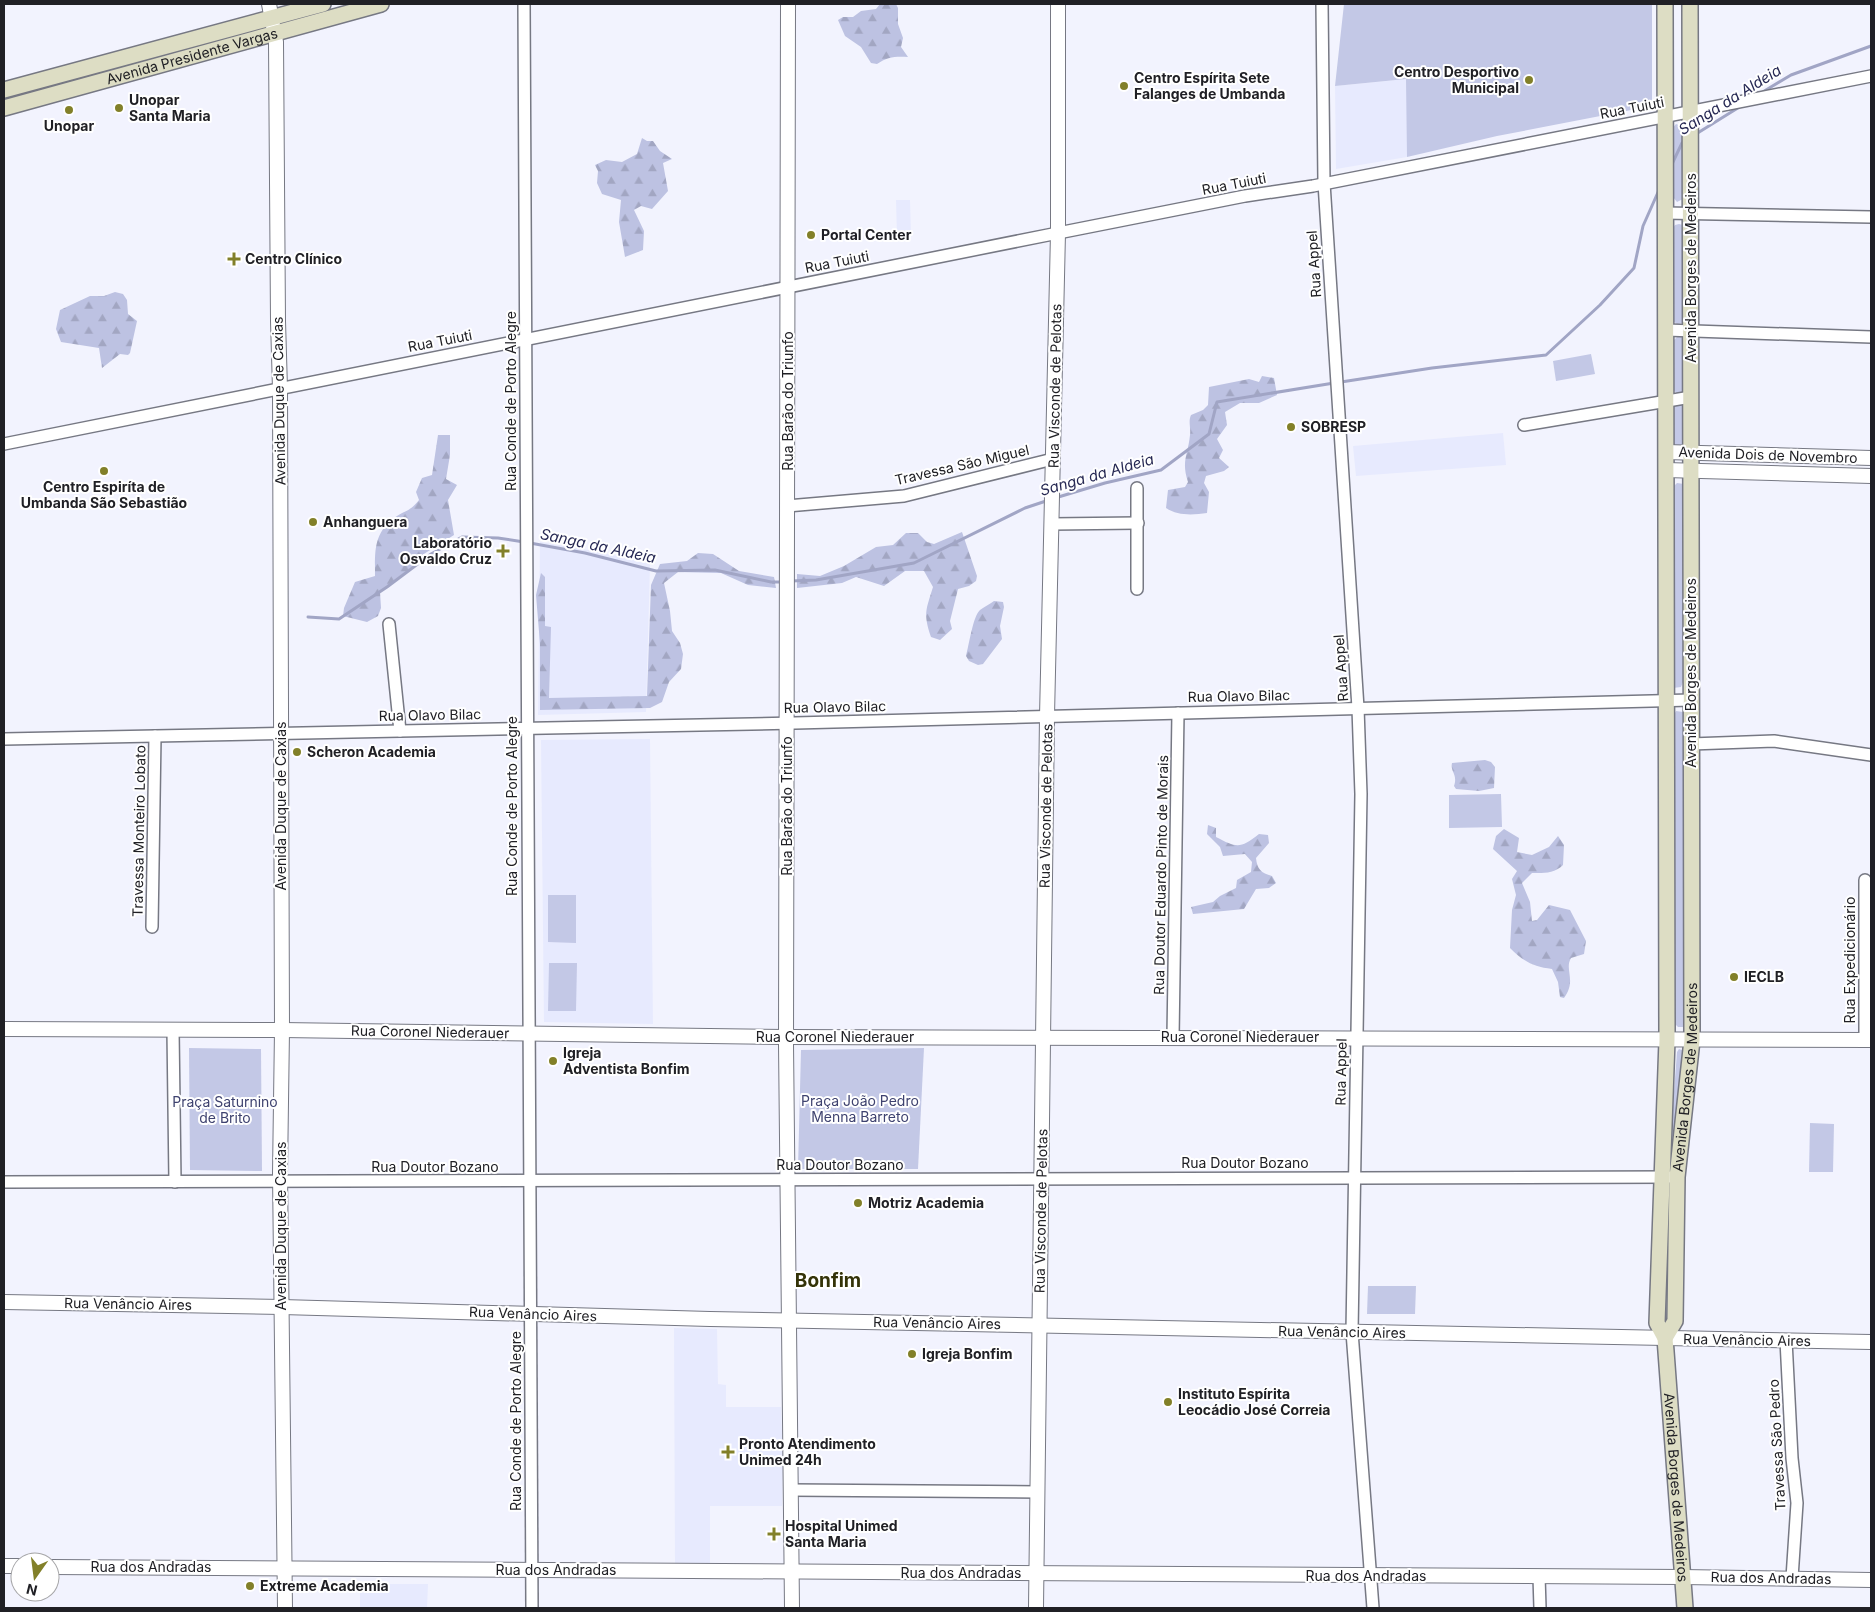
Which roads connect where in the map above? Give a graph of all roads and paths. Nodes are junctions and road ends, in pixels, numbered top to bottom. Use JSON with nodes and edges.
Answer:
{"nodes":[{"id":1,"x":323,"y":4,"type":"edge"},
{"id":2,"x":381,"y":4,"type":"edge"},
{"id":3,"x":524,"y":4,"type":"edge"},
{"id":4,"x":788,"y":4,"type":"edge"},
{"id":5,"x":1058,"y":4,"type":"edge"},
{"id":6,"x":1322,"y":4,"type":"edge"},
{"id":7,"x":1666,"y":7,"type":"edge"},
{"id":8,"x":1690,"y":7,"type":"edge"},
{"id":9,"x":270,"y":11,"type":"edge"},
{"id":10,"x":275,"y":33,"type":"junction"},
{"id":11,"x":1871,"y":76,"type":"edge"},
{"id":12,"x":4,"y":90,"type":"edge"},
{"id":13,"x":4,"y":108,"type":"edge"},
{"id":14,"x":1677,"y":114,"type":"junction"},
{"id":15,"x":1324,"y":184,"type":"junction"},
{"id":16,"x":1666,"y":213,"type":"junction"},
{"id":17,"x":1690,"y":214,"type":"junction"},
{"id":18,"x":1871,"y":217,"type":"edge"},
{"id":19,"x":1058,"y":233,"type":"junction"},
{"id":20,"x":788,"y":287,"type":"junction"},
{"id":21,"x":1666,"y":330,"type":"junction"},
{"id":22,"x":1691,"y":331,"type":"junction"},
{"id":23,"x":1871,"y":337,"type":"edge"},
{"id":24,"x":526,"y":339,"type":"junction"},
{"id":25,"x":280,"y":389,"type":"junction"},
{"id":26,"x":1691,"y":397,"type":"junction"},
{"id":27,"x":1666,"y":402,"type":"junction"},
{"id":28,"x":1524,"y":426,"type":"dead end"},
{"id":29,"x":4,"y":444,"type":"edge"},
{"id":30,"x":1666,"y":452,"type":"junction"},
{"id":31,"x":1691,"y":453,"type":"junction"},
{"id":32,"x":1871,"y":458,"type":"edge"},
{"id":33,"x":1053,"y":459,"type":"junction"},
{"id":34,"x":1666,"y":470,"type":"junction"},
{"id":35,"x":1691,"y":471,"type":"junction"},
{"id":36,"x":1871,"y":476,"type":"edge"},
{"id":37,"x":1137,"y":488,"type":"dead end"},
{"id":38,"x":787,"y":506,"type":"junction"},
{"id":39,"x":1138,"y":523,"type":"junction"},
{"id":40,"x":1052,"y":524,"type":"junction"},
{"id":41,"x":1137,"y":589,"type":"dead end"},
{"id":42,"x":389,"y":624,"type":"dead end"},
{"id":43,"x":1691,"y":700,"type":"junction"},
{"id":44,"x":1666,"y":701,"type":"junction"},
{"id":45,"x":1358,"y":708,"type":"junction"},
{"id":46,"x":1178,"y":713,"type":"junction"},
{"id":47,"x":1047,"y":716,"type":"junction"},
{"id":48,"x":787,"y":723,"type":"junction"},
{"id":49,"x":527,"y":728,"type":"junction"},
{"id":50,"x":400,"y":731,"type":"junction"},
{"id":51,"x":281,"y":733,"type":"junction"},
{"id":52,"x":155,"y":736,"type":"junction"},
{"id":53,"x":4,"y":739,"type":"edge"},
{"id":54,"x":1691,"y":744,"type":"junction"},
{"id":55,"x":1871,"y":755,"type":"edge"},
{"id":56,"x":1865,"y":880,"type":"dead end"},
{"id":57,"x":152,"y":927,"type":"dead end"},
{"id":58,"x":4,"y":1029,"type":"edge"},
{"id":59,"x":173,"y":1030,"type":"junction"},
{"id":60,"x":282,"y":1030,"type":"junction"},
{"id":61,"x":529,"y":1033,"type":"junction"},
{"id":62,"x":786,"y":1037,"type":"junction"},
{"id":63,"x":1043,"y":1037,"type":"junction"},
{"id":64,"x":1173,"y":1037,"type":"junction"},
{"id":65,"x":1356,"y":1038,"type":"junction"},
{"id":66,"x":1666,"y":1040,"type":"junction"},
{"id":67,"x":1692,"y":1040,"type":"junction"},
{"id":68,"x":1868,"y":1040,"type":"edge"},
{"id":69,"x":1670,"y":1177,"type":"junction"},
{"id":70,"x":1354,"y":1178,"type":"junction"},
{"id":71,"x":1041,"y":1179,"type":"junction"},
{"id":72,"x":787,"y":1180,"type":"junction"},
{"id":73,"x":529,"y":1181,"type":"junction"},
{"id":74,"x":4,"y":1182,"type":"edge"},
{"id":75,"x":175,"y":1182,"type":"junction"},
{"id":76,"x":280,"y":1182,"type":"junction"},
{"id":77,"x":4,"y":1302,"type":"edge"},
{"id":78,"x":282,"y":1307,"type":"junction"},
{"id":79,"x":530,"y":1314,"type":"junction"},
{"id":80,"x":788,"y":1320,"type":"junction"},
{"id":81,"x":1040,"y":1325,"type":"junction"},
{"id":82,"x":1352,"y":1332,"type":"junction"},
{"id":83,"x":1666,"y":1338,"type":"junction"},
{"id":84,"x":1786,"y":1340,"type":"junction"},
{"id":85,"x":1871,"y":1342,"type":"edge"},
{"id":86,"x":791,"y":1490,"type":"junction"},
{"id":87,"x":1038,"y":1492,"type":"junction"},
{"id":88,"x":60,"y":1567,"type":"edge"},
{"id":89,"x":285,"y":1568,"type":"junction"},
{"id":90,"x":531,"y":1570,"type":"junction"},
{"id":91,"x":792,"y":1572,"type":"junction"},
{"id":92,"x":1037,"y":1574,"type":"junction"},
{"id":93,"x":1371,"y":1576,"type":"junction"},
{"id":94,"x":1539,"y":1576,"type":"junction"},
{"id":95,"x":1682,"y":1576,"type":"junction"},
{"id":96,"x":1792,"y":1578,"type":"junction"},
{"id":97,"x":1871,"y":1580,"type":"edge"},
{"id":98,"x":284,"y":1608,"type":"edge"},
{"id":99,"x":532,"y":1608,"type":"edge"},
{"id":100,"x":792,"y":1608,"type":"edge"},
{"id":101,"x":1036,"y":1608,"type":"edge"},
{"id":102,"x":1373,"y":1608,"type":"edge"},
{"id":103,"x":1540,"y":1608,"type":"edge"},
{"id":104,"x":1684,"y":1608,"type":"edge"}],
"edges":[{"from":1,"to":9,"type":"main road","name":"Avenida Presidente Vargas"},
{"from":2,"to":10,"type":"main road","name":"Avenida Presidente Vargas"},
{"from":3,"to":24,"type":"street","name":"Rua Conde de Porto Alegre"},
{"from":4,"to":20,"type":"street","name":"Rua Barão do Triunfo"},
{"from":5,"to":19,"type":"street","name":"Rua Visconde de Pelotas"},
{"from":6,"to":15,"type":"street","name":"Rua Appel"},
{"from":7,"to":8,"type":"main road"},
{"from":7,"to":14,"type":"main road","name":"Avenida Borges de Medeiros"},
{"from":8,"to":14,"type":"main road","name":"Avenida Borges de Medeiros"},
{"from":9,"to":10,"type":"street","name":"Avenida Duque de Caxias"},
{"from":9,"to":12,"type":"main road","name":"Avenida Presidente Vargas"},
{"from":10,"to":13,"type":"main road","name":"Avenida Presidente Vargas"},
{"from":10,"to":25,"type":"street","name":"Avenida Duque de Caxias"},
{"from":11,"to":14,"type":"street","name":"Rua Tuiuti"},
{"from":14,"to":15,"type":"street","name":"Rua Tuiuti"},
{"from":14,"to":16,"type":"main road","name":"Avenida Borges de Medeiros"},
{"from":14,"to":17,"type":"main road","name":"Avenida Borges de Medeiros"},
{"from":15,"to":19,"type":"street","name":"Rua Tuiuti"},
{"from":15,"to":45,"type":"street","name":"Rua Appel"},
{"from":16,"to":17,"type":"street"},
{"from":16,"to":21,"type":"main road","name":"Avenida Borges de Medeiros"},
{"from":17,"to":18,"type":"street"},
{"from":17,"to":22,"type":"main road","name":"Avenida Borges de Medeiros"},
{"from":19,"to":20,"type":"street","name":"Rua Tuiuti"},
{"from":19,"to":33,"type":"street","name":"Rua Visconde de Pelotas"},
{"from":20,"to":24,"type":"street","name":"Rua Tuiuti"},
{"from":20,"to":38,"type":"street","name":"Rua Barão do Triunfo"},
{"from":21,"to":22,"type":"street"},
{"from":21,"to":27,"type":"main road","name":"Avenida Borges de Medeiros"},
{"from":22,"to":23,"type":"street"},
{"from":22,"to":26,"type":"main road","name":"Avenida Borges de Medeiros"},
{"from":24,"to":25,"type":"street","name":"Rua Tuiuti"},
{"from":24,"to":49,"type":"street","name":"Rua Conde de Porto Alegre"},
{"from":25,"to":29,"type":"street","name":"Rua Tuiuti"},
{"from":25,"to":51,"type":"street","name":"Avenida Duque de Caxias"},
{"from":26,"to":27,"type":"street"},
{"from":26,"to":31,"type":"main road","name":"Avenida Borges de Medeiros"},
{"from":27,"to":28,"type":"street"},
{"from":27,"to":30,"type":"main road","name":"Avenida Borges de Medeiros"},
{"from":30,"to":31,"type":"street","name":"Avenida Dois de Novembro"},
{"from":30,"to":34,"type":"main road","name":"Avenida Borges de Medeiros"},
{"from":31,"to":32,"type":"street","name":"Avenida Dois de Novembro"},
{"from":31,"to":35,"type":"main road","name":"Avenida Borges de Medeiros"},
{"from":33,"to":38,"type":"street","name":"Travessa São Miguel"},
{"from":33,"to":40,"type":"street","name":"Rua Visconde de Pelotas"},
{"from":34,"to":35,"type":"street","name":"Avenida Dois de Novembro"},
{"from":34,"to":44,"type":"main road","name":"Avenida Borges de Medeiros"},
{"from":35,"to":36,"type":"street","name":"Avenida Dois de Novembro"},
{"from":35,"to":43,"type":"main road","name":"Avenida Borges de Medeiros"},
{"from":37,"to":39,"type":"street"},
{"from":38,"to":48,"type":"street","name":"Rua Barão do Triunfo"},
{"from":39,"to":40,"type":"street"},
{"from":39,"to":41,"type":"street"},
{"from":40,"to":47,"type":"street","name":"Rua Visconde de Pelotas"},
{"from":42,"to":50,"type":"street"},
{"from":43,"to":44,"type":"street","name":"Rua Olavo Bilac"},
{"from":43,"to":54,"type":"main road","name":"Avenida Borges de Medeiros"},
{"from":44,"to":45,"type":"street","name":"Rua Olavo Bilac"},
{"from":44,"to":66,"type":"main road","name":"Avenida Borges de Medeiros"},
{"from":45,"to":46,"type":"street","name":"Rua Olavo Bilac"},
{"from":45,"to":65,"type":"street","name":"Rua Appel"},
{"from":46,"to":47,"type":"street","name":"Rua Olavo Bilac"},
{"from":46,"to":64,"type":"street","name":"Rua Doutor Eduardo Pinto de Morais"},
{"from":47,"to":48,"type":"street","name":"Rua Olavo Bilac"},
{"from":47,"to":63,"type":"street","name":"Rua Visconde de Pelotas"},
{"from":48,"to":49,"type":"street","name":"Rua Olavo Bilac"},
{"from":48,"to":62,"type":"street","name":"Rua Barão do Triunfo"},
{"from":49,"to":50,"type":"street","name":"Rua Olavo Bilac"},
{"from":49,"to":61,"type":"street","name":"Rua Conde de Porto Alegre"},
{"from":50,"to":51,"type":"street","name":"Rua Olavo Bilac"},
{"from":51,"to":52,"type":"street","name":"Rua Olavo Bilac"},
{"from":51,"to":60,"type":"street","name":"Avenida Duque de Caxias"},
{"from":52,"to":53,"type":"street","name":"Rua Olavo Bilac"},
{"from":52,"to":57,"type":"street","name":"Travessa Monteiro Lobato"},
{"from":54,"to":55,"type":"street"},
{"from":54,"to":67,"type":"main road","name":"Avenida Borges de Medeiros"},
{"from":56,"to":68,"type":"street","name":"Rua Expedicionário"},
{"from":58,"to":59,"type":"street","name":"Rua Coronel Niederauer"},
{"from":59,"to":60,"type":"street","name":"Rua Coronel Niederauer"},
{"from":59,"to":75,"type":"street"},
{"from":60,"to":61,"type":"street","name":"Rua Coronel Niederauer"},
{"from":60,"to":76,"type":"street","name":"Avenida Duque de Caxias"},
{"from":61,"to":62,"type":"street","name":"Rua Coronel Niederauer"},
{"from":61,"to":73,"type":"street","name":"Rua Conde de Porto Alegre"},
{"from":62,"to":63,"type":"street","name":"Rua Coronel Niederauer"},
{"from":62,"to":72,"type":"street","name":"Rua Barão do Triunfo"},
{"from":63,"to":64,"type":"street","name":"Rua Coronel Niederauer"},
{"from":63,"to":71,"type":"street","name":"Rua Visconde de Pelotas"},
{"from":64,"to":65,"type":"street","name":"Rua Coronel Niederauer"},
{"from":65,"to":66,"type":"street","name":"Rua Coronel Niederauer"},
{"from":65,"to":70,"type":"street","name":"Rua Appel"},
{"from":66,"to":67,"type":"street","name":"Rua Coronel Niederauer"},
{"from":66,"to":69,"type":"main road","name":"Avenida Borges de Medeiros"},
{"from":67,"to":68,"type":"street"},
{"from":67,"to":69,"type":"main road","name":"Avenida Borges de Medeiros"},
{"from":69,"to":70,"type":"street","name":"Rua Doutor Bozano"},
{"from":69,"to":83,"type":"main road","name":"Avenida Borges de Medeiros"},
{"from":70,"to":71,"type":"street","name":"Rua Doutor Bozano"},
{"from":70,"to":82,"type":"street","name":"Rua Appel"},
{"from":71,"to":72,"type":"street","name":"Rua Doutor Bozano"},
{"from":71,"to":81,"type":"street","name":"Rua Visconde de Pelotas"},
{"from":72,"to":73,"type":"street","name":"Rua Doutor Bozano"},
{"from":72,"to":80,"type":"street","name":"Rua Barão do Triunfo"},
{"from":73,"to":76,"type":"street","name":"Rua Doutor Bozano"},
{"from":73,"to":79,"type":"street","name":"Rua Conde de Porto Alegre"},
{"from":74,"to":75,"type":"street","name":"Rua Doutor Bozano"},
{"from":75,"to":76,"type":"street","name":"Rua Doutor Bozano"},
{"from":76,"to":78,"type":"street","name":"Avenida Duque de Caxias"},
{"from":77,"to":78,"type":"street","name":"Rua Venâncio Aires"},
{"from":78,"to":79,"type":"street","name":"Rua Venâncio Aires"},
{"from":78,"to":89,"type":"street","name":"Avenida Duque de Caxias"},
{"from":79,"to":80,"type":"street","name":"Rua Venâncio Aires"},
{"from":79,"to":90,"type":"street","name":"Rua Conde de Porto Alegre"},
{"from":80,"to":81,"type":"street","name":"Rua Venâncio Aires"},
{"from":80,"to":86,"type":"street","name":"Rua Barão do Triunfo"},
{"from":81,"to":82,"type":"street","name":"Rua Venâncio Aires"},
{"from":81,"to":87,"type":"street","name":"Rua Visconde de Pelotas"},
{"from":82,"to":83,"type":"street","name":"Rua Venâncio Aires"},
{"from":82,"to":93,"type":"street","name":"Rua Appel"},
{"from":83,"to":84,"type":"street","name":"Rua Venâncio Aires"},
{"from":83,"to":95,"type":"main road","name":"Avenida Borges de Medeiros"},
{"from":84,"to":85,"type":"street","name":"Rua Venâncio Aires"},
{"from":84,"to":96,"type":"street","name":"Travessa São Pedro"},
{"from":86,"to":87,"type":"street"},
{"from":86,"to":91,"type":"street","name":"Rua Barão do Triunfo"},
{"from":87,"to":92,"type":"street","name":"Rua Visconde de Pelotas"},
{"from":88,"to":89,"type":"street","name":"Rua dos Andradas"},
{"from":89,"to":90,"type":"street","name":"Rua dos Andradas"},
{"from":89,"to":98,"type":"street","name":"Avenida Duque de Caxias"},
{"from":90,"to":91,"type":"street","name":"Rua dos Andradas"},
{"from":90,"to":99,"type":"street","name":"Rua Conde de Porto Alegre"},
{"from":91,"to":92,"type":"street","name":"Rua dos Andradas"},
{"from":91,"to":100,"type":"street","name":"Rua Barão do Triunfo"},
{"from":92,"to":93,"type":"street","name":"Rua dos Andradas"},
{"from":92,"to":101,"type":"street","name":"Rua Visconde de Pelotas"},
{"from":93,"to":94,"type":"street","name":"Rua dos Andradas"},
{"from":93,"to":102,"type":"street","name":"Rua Appel"},
{"from":94,"to":95,"type":"street","name":"Rua dos Andradas"},
{"from":94,"to":103,"type":"street"},
{"from":95,"to":96,"type":"street","name":"Rua dos Andradas"},
{"from":95,"to":104,"type":"main road","name":"Avenida Borges de Medeiros"},
{"from":96,"to":97,"type":"street","name":"Rua dos Andradas"}]}
